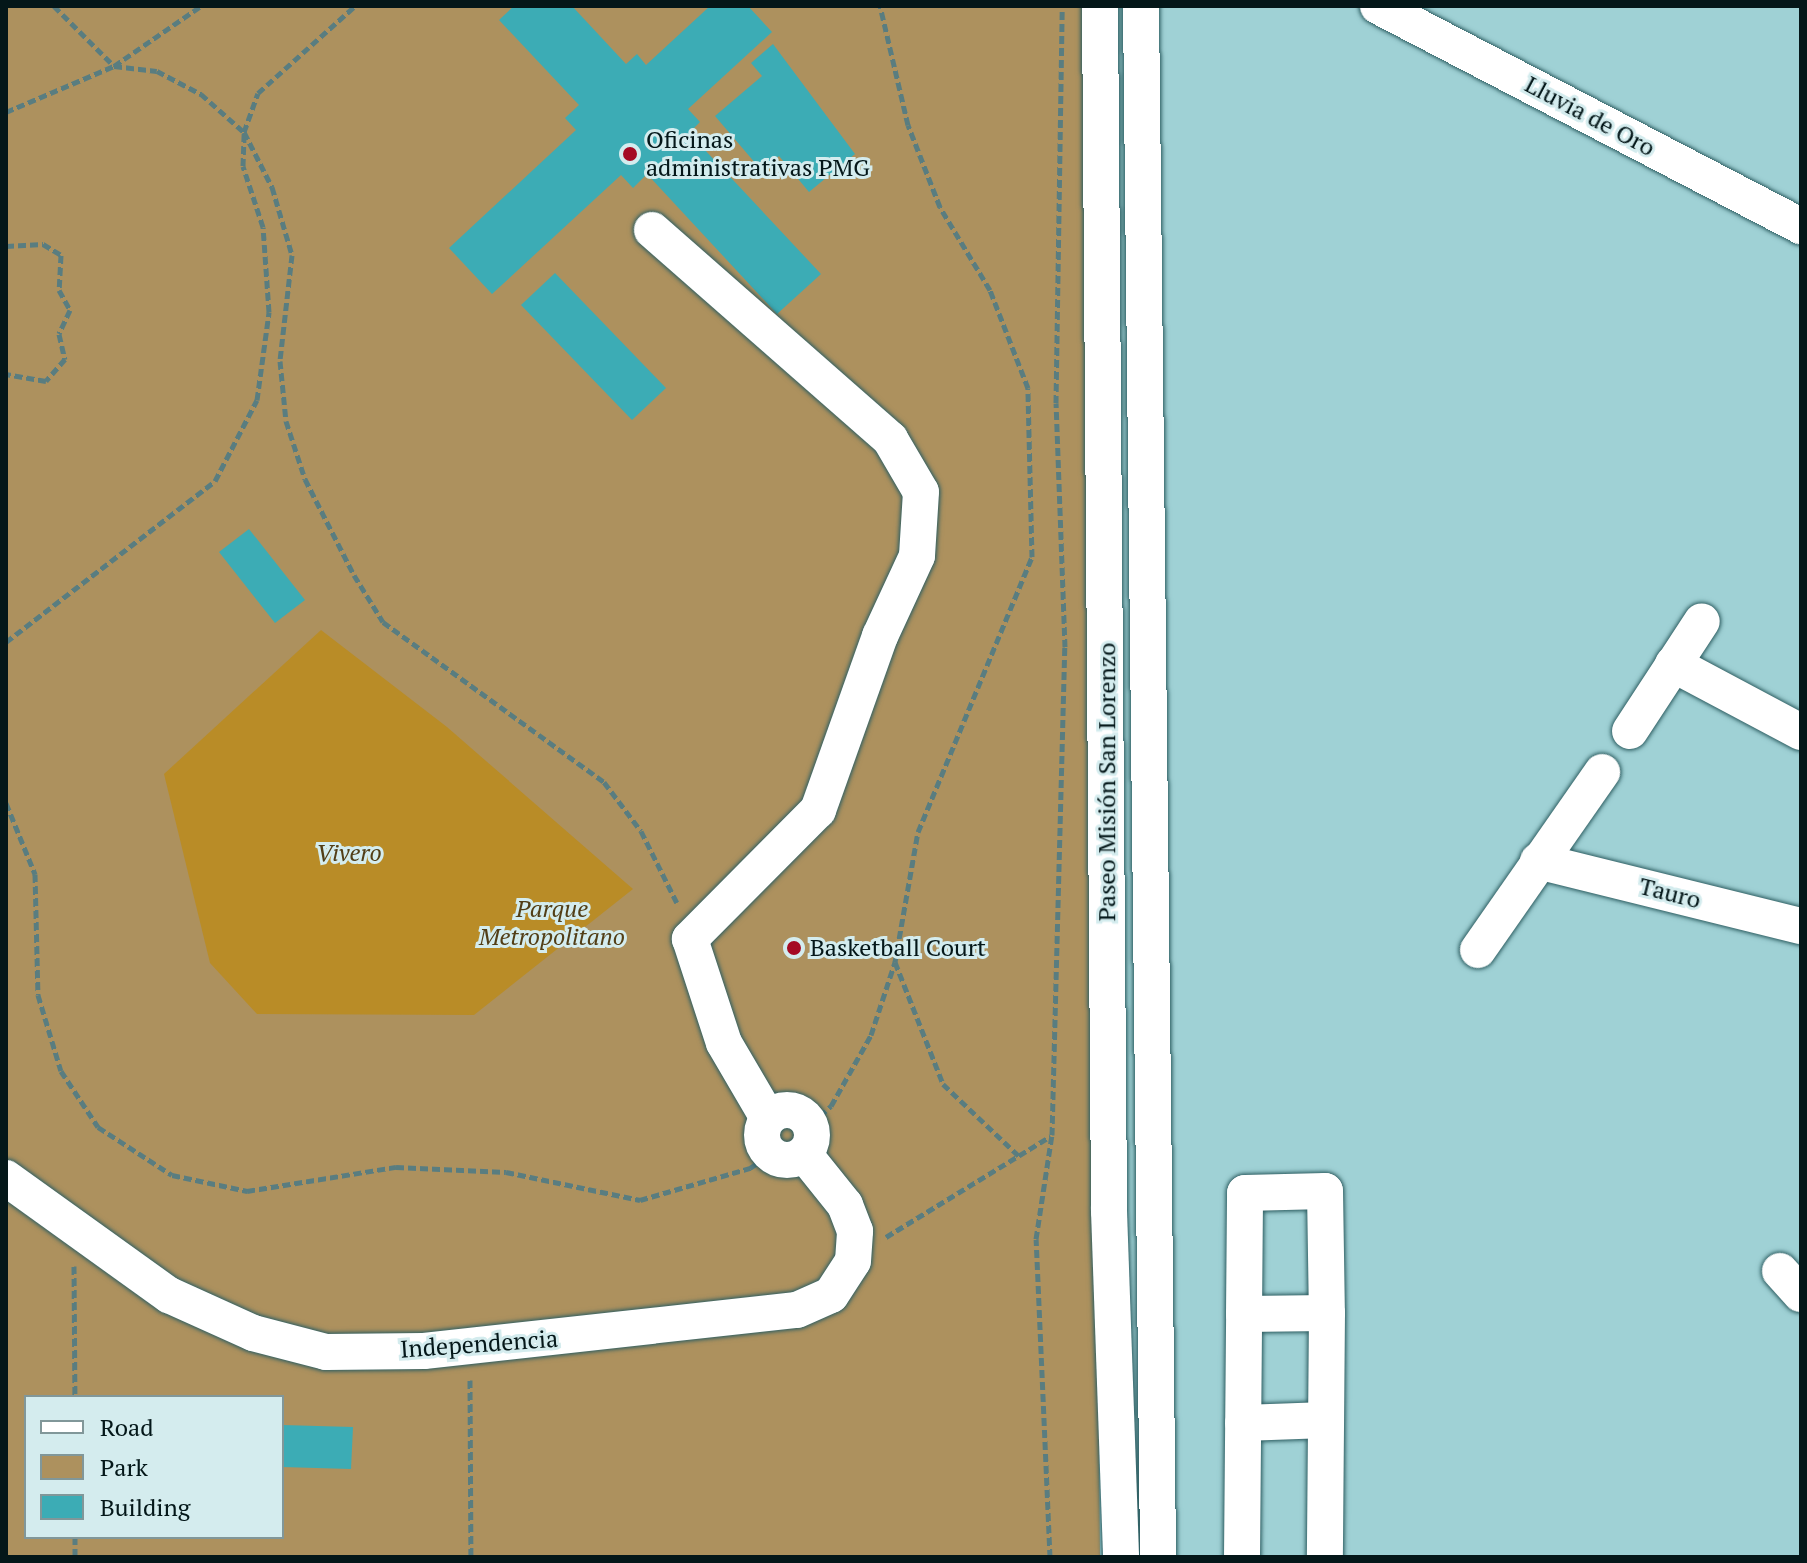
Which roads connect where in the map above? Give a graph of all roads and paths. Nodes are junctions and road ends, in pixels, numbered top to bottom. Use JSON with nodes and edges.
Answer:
{"nodes":[{"id":1,"x":54,"y":6,"type":"edge"},
{"id":2,"x":201,"y":6,"type":"edge"},
{"id":3,"x":355,"y":6,"type":"edge"},
{"id":4,"x":1062,"y":6,"type":"edge"},
{"id":5,"x":1100,"y":6,"type":"edge"},
{"id":6,"x":1141,"y":6,"type":"edge"},
{"id":7,"x":1378,"y":6,"type":"edge"},
{"id":8,"x":114,"y":66,"type":"junction"},
{"id":9,"x":6,"y":112,"type":"edge"},
{"id":10,"x":244,"y":132,"type":"junction"},
{"id":11,"x":1801,"y":226,"type":"edge"},
{"id":12,"x":652,"y":230,"type":"dead end"},
{"id":13,"x":6,"y":246,"type":"edge"},
{"id":14,"x":6,"y":374,"type":"edge"},
{"id":15,"x":1702,"y":621,"type":"dead end"},
{"id":16,"x":6,"y":642,"type":"edge"},
{"id":17,"x":1673,"y":664,"type":"junction"},
{"id":18,"x":1630,"y":731,"type":"dead end"},
{"id":19,"x":1801,"y":732,"type":"edge"},
{"id":20,"x":1602,"y":772,"type":"dead end"},
{"id":21,"x":6,"y":803,"type":"edge"},
{"id":22,"x":1538,"y":861,"type":"junction"},
{"id":23,"x":1801,"y":926,"type":"edge"},
{"id":24,"x":690,"y":939,"type":"junction"},
{"id":25,"x":1478,"y":950,"type":"dead end"},
{"id":26,"x":895,"y":962,"type":"dead end"},
{"id":27,"x":1052,"y":1135,"type":"junction"},
{"id":28,"x":787,"y":1154,"type":"junction"},
{"id":29,"x":1020,"y":1157,"type":"junction"},
{"id":30,"x":6,"y":1178,"type":"edge"},
{"id":31,"x":74,"y":1228,"type":"junction"},
{"id":32,"x":853,"y":1261,"type":"junction"},
{"id":33,"x":1327,"y":1313,"type":"junction"},
{"id":34,"x":1244,"y":1314,"type":"junction"},
{"id":35,"x":470,"y":1347,"type":"junction"},
{"id":36,"x":75,"y":1395,"type":"edge"},
{"id":37,"x":1326,"y":1420,"type":"junction"},
{"id":38,"x":1243,"y":1423,"type":"junction"},
{"id":39,"x":471,"y":1557,"type":"edge"},
{"id":40,"x":1050,"y":1557,"type":"edge"},
{"id":41,"x":1121,"y":1557,"type":"edge"},
{"id":42,"x":1158,"y":1557,"type":"edge"},
{"id":43,"x":1242,"y":1557,"type":"edge"},
{"id":44,"x":1325,"y":1557,"type":"edge"}],
"edges":[{"from":1,"to":8,"type":"path"},
{"from":2,"to":8,"type":"path"},
{"from":3,"to":10,"type":"path"},
{"from":4,"to":27,"type":"path"},
{"from":5,"to":41,"type":"street","name":"Paseo Misión San Lorenzo"},
{"from":6,"to":42,"type":"street","name":"Paseo Misión San Lorenzo"},
{"from":7,"to":11,"type":"street","name":"Lluvia de Oro"},
{"from":8,"to":9,"type":"path"},
{"from":8,"to":10,"type":"path"},
{"from":10,"to":16,"type":"path"},
{"from":10,"to":24,"type":"path"},
{"from":12,"to":24,"type":"street"},
{"from":13,"to":14,"type":"path"},
{"from":15,"to":17,"type":"street"},
{"from":17,"to":18,"type":"street"},
{"from":17,"to":19,"type":"street"},
{"from":20,"to":22,"type":"street"},
{"from":21,"to":28,"type":"path"},
{"from":22,"to":23,"type":"street","name":"Tauro"},
{"from":22,"to":25,"type":"street"},
{"from":24,"to":28,"type":"street"},
{"from":26,"to":29,"type":"path"},
{"from":27,"to":29,"type":"path"},
{"from":27,"to":40,"type":"path"},
{"from":28,"to":32,"type":"street"},
{"from":29,"to":32,"type":"path"},
{"from":30,"to":31,"type":"street","name":"Independencia"},
{"from":31,"to":35,"type":"street","name":"Independencia"},
{"from":31,"to":36,"type":"path"},
{"from":32,"to":35,"type":"street","name":"Independencia"},
{"from":33,"to":34,"type":"street"},
{"from":33,"to":34,"type":"street"},
{"from":33,"to":37,"type":"street"},
{"from":34,"to":38,"type":"street"},
{"from":35,"to":39,"type":"path"},
{"from":37,"to":38,"type":"street"},
{"from":37,"to":44,"type":"street"},
{"from":38,"to":43,"type":"street"}]}
